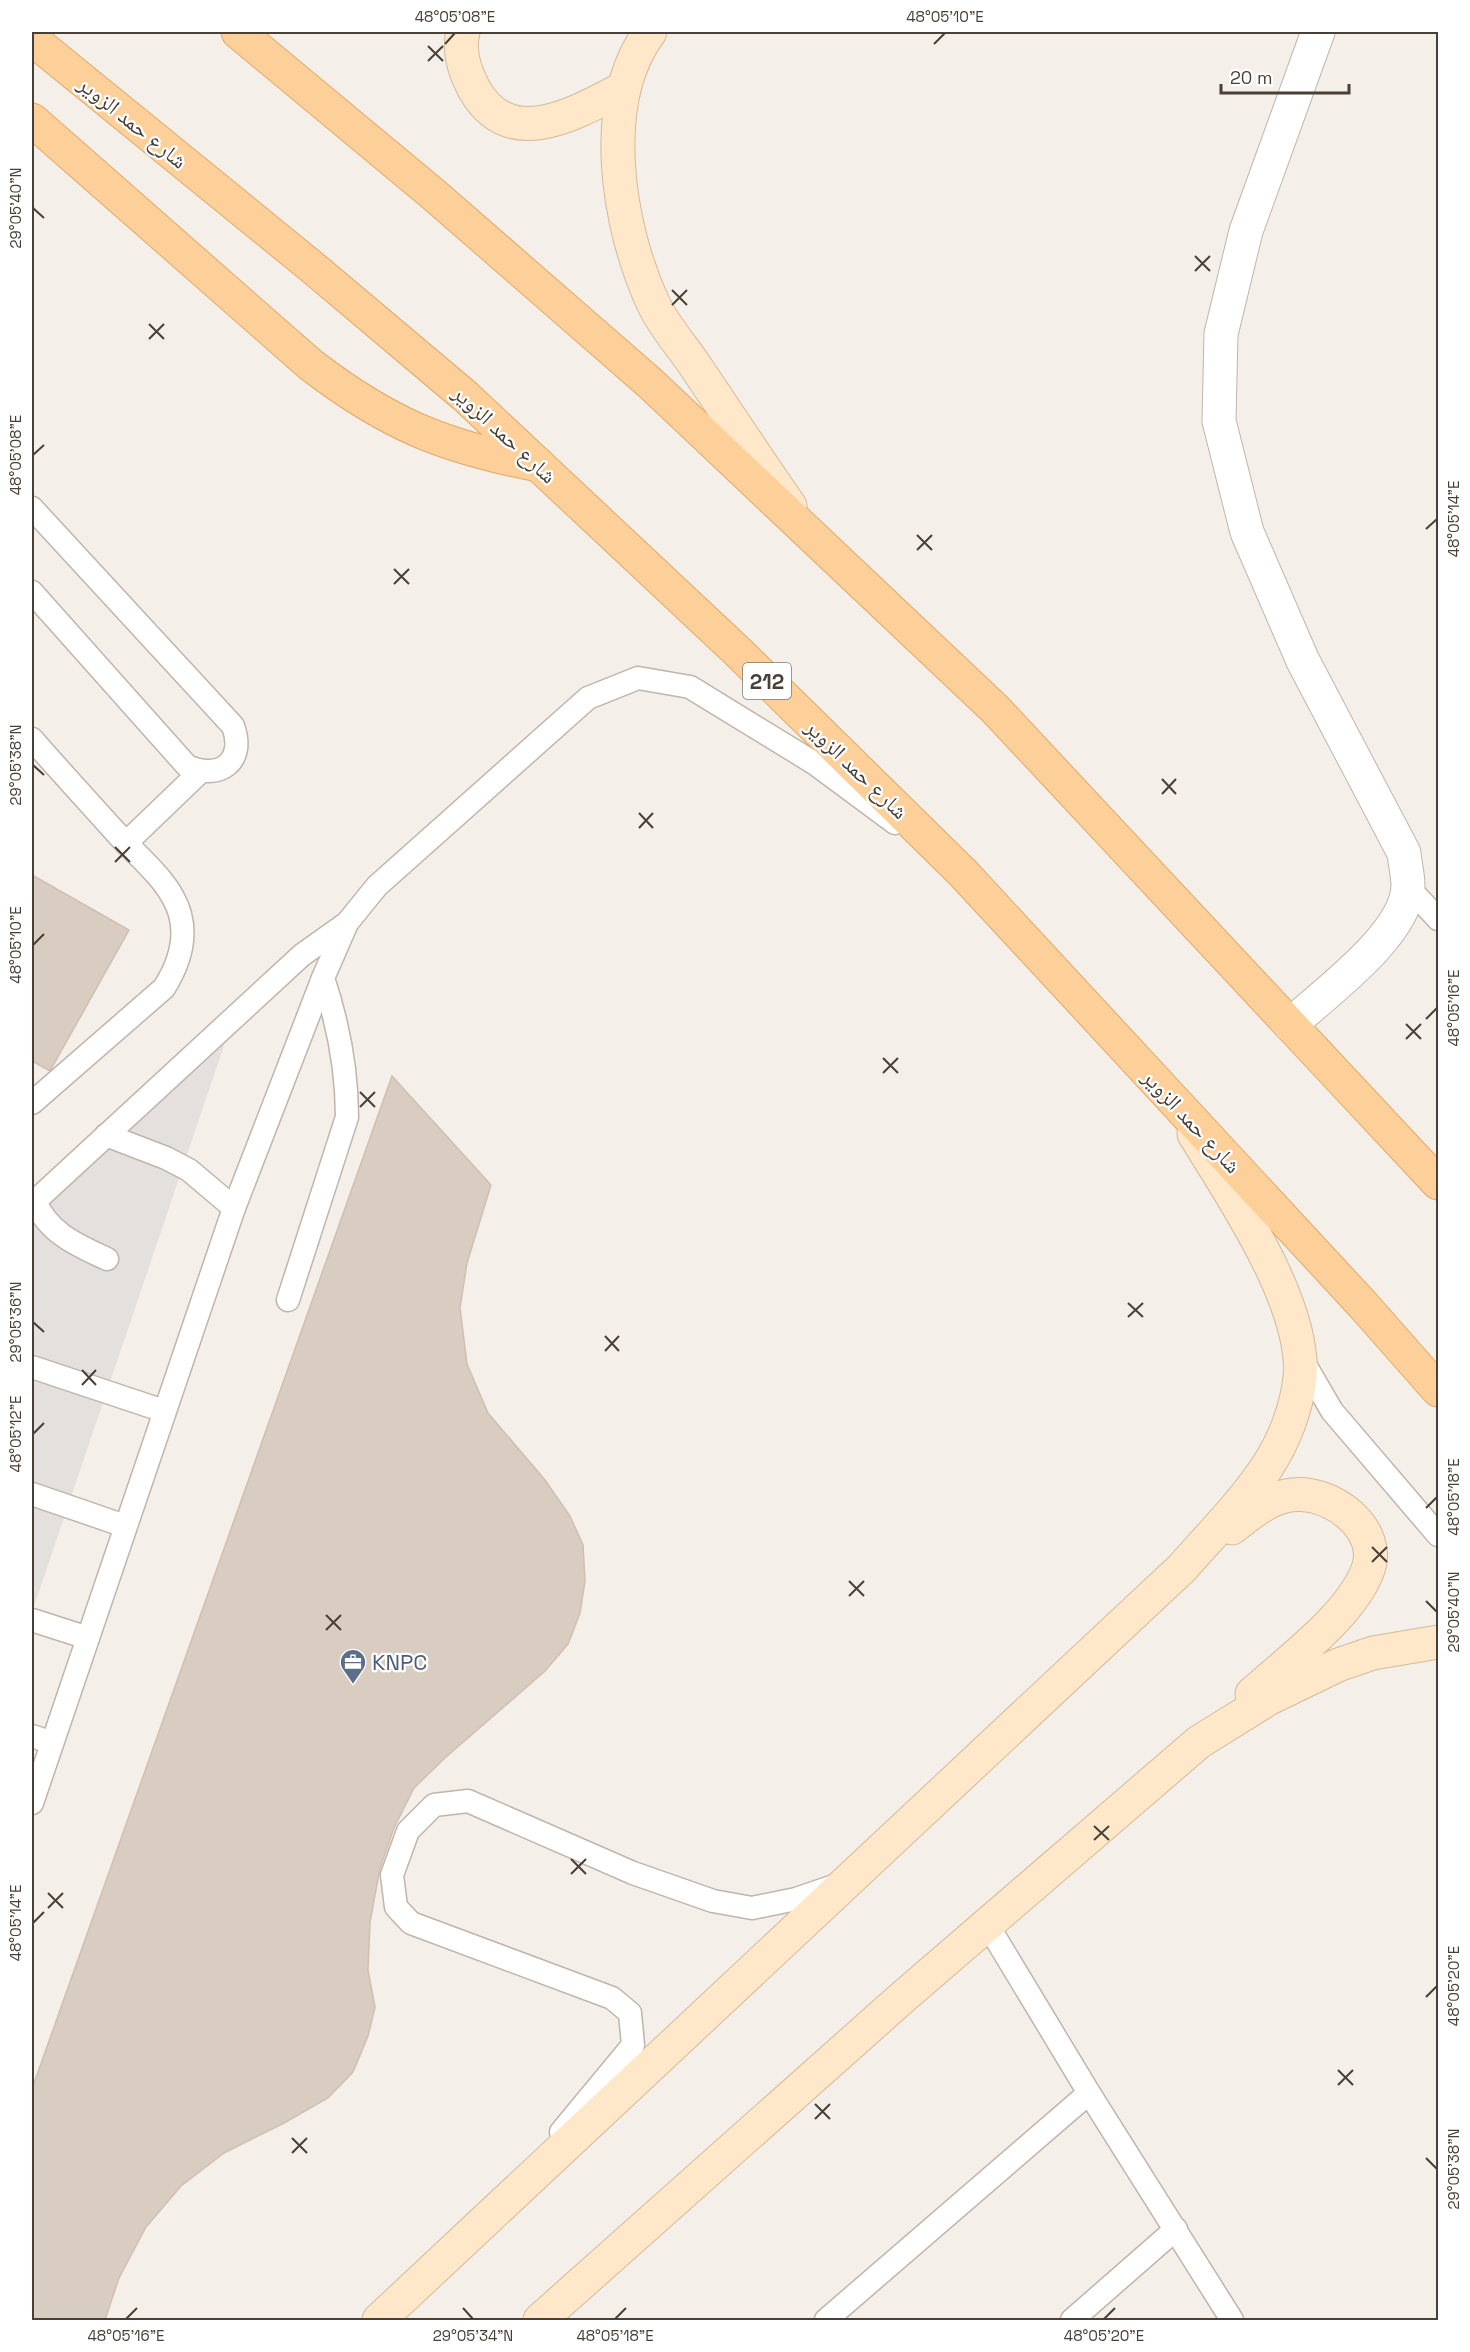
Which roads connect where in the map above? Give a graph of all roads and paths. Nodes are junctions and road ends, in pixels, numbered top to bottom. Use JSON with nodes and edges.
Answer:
{"nodes":[{"id":1,"x":238,"y":32,"type":"edge"},
{"id":2,"x":463,"y":32,"type":"edge"},
{"id":3,"x":650,"y":32,"type":"edge"},
{"id":4,"x":1318,"y":32,"type":"edge"},
{"id":5,"x":32,"y":39,"type":"edge"},
{"id":6,"x":624,"y":88,"type":"junction"},
{"id":7,"x":32,"y":120,"type":"edge"},
{"id":8,"x":539,"y":465,"type":"junction"},
{"id":9,"x":32,"y":508,"type":"edge"},
{"id":10,"x":808,"y":533,"type":"junction"},
{"id":11,"x":32,"y":592,"type":"edge"},
{"id":12,"x":32,"y":739,"type":"edge"},
{"id":13,"x":201,"y":772,"type":"junction"},
{"id":14,"x":126,"y":843,"type":"junction"},
{"id":15,"x":963,"y":873,"type":"junction"},
{"id":16,"x":1408,"y":887,"type":"junction"},
{"id":17,"x":1438,"y":919,"type":"edge"},
{"id":18,"x":347,"y":923,"type":"junction"},
{"id":19,"x":323,"y":978,"type":"junction"},
{"id":20,"x":1290,"y":1024,"type":"junction"},
{"id":21,"x":32,"y":1103,"type":"edge"},
{"id":22,"x":1178,"y":1106,"type":"junction"},
{"id":23,"x":106,"y":1136,"type":"junction"},
{"id":24,"x":1438,"y":1183,"type":"edge"},
{"id":25,"x":33,"y":1202,"type":"edge"},
{"id":26,"x":234,"y":1208,"type":"junction"},
{"id":27,"x":106,"y":1259,"type":"dead end"},
{"id":28,"x":288,"y":1300,"type":"dead end"},
{"id":29,"x":1298,"y":1352,"type":"junction"},
{"id":30,"x":32,"y":1367,"type":"edge"},
{"id":31,"x":1438,"y":1390,"type":"edge"},
{"id":32,"x":164,"y":1411,"type":"junction"},
{"id":33,"x":32,"y":1494,"type":"edge"},
{"id":34,"x":125,"y":1526,"type":"junction"},
{"id":35,"x":1438,"y":1535,"type":"edge"},
{"id":36,"x":1182,"y":1568,"type":"junction"},
{"id":37,"x":32,"y":1620,"type":"edge"},
{"id":38,"x":88,"y":1638,"type":"junction"},
{"id":39,"x":1438,"y":1642,"type":"edge"},
{"id":40,"x":42,"y":1739,"type":"edge"},
{"id":41,"x":1199,"y":1742,"type":"junction"},
{"id":42,"x":32,"y":1803,"type":"edge"},
{"id":43,"x":847,"y":1882,"type":"junction"},
{"id":44,"x":987,"y":1924,"type":"junction"},
{"id":45,"x":1089,"y":2093,"type":"junction"},
{"id":46,"x":503,"y":2203,"type":"junction"},
{"id":47,"x":1176,"y":2229,"type":"junction"},
{"id":48,"x":378,"y":2320,"type":"edge"},
{"id":49,"x":389,"y":2320,"type":"edge"},
{"id":50,"x":414,"y":2320,"type":"edge"},
{"id":51,"x":540,"y":2320,"type":"edge"},
{"id":52,"x":826,"y":2320,"type":"edge"},
{"id":53,"x":1072,"y":2320,"type":"edge"},
{"id":54,"x":1232,"y":2320,"type":"edge"}],
"edges":[{"from":1,"to":10,"type":"main road"},
{"from":2,"to":6,"type":"main road"},
{"from":3,"to":6,"type":"main road"},
{"from":4,"to":16,"type":"street"},
{"from":5,"to":8,"type":"main road","name":"شارع حمد الزوير","number":"212"},
{"from":6,"to":10,"type":"main road"},
{"from":7,"to":8,"type":"main road"},
{"from":8,"to":15,"type":"main road","name":"شارع حمد الزوير","number":"212"},
{"from":9,"to":13,"type":"lane"},
{"from":10,"to":20,"type":"main road"},
{"from":11,"to":13,"type":"lane"},
{"from":12,"to":14,"type":"lane"},
{"from":13,"to":14,"type":"lane"},
{"from":14,"to":21,"type":"lane"},
{"from":15,"to":18,"type":"lane"},
{"from":15,"to":22,"type":"main road","name":"شارع حمد الزوير","number":"212"},
{"from":16,"to":17,"type":"lane"},
{"from":16,"to":20,"type":"street"},
{"from":18,"to":19,"type":"lane"},
{"from":18,"to":23,"type":"lane"},
{"from":19,"to":26,"type":"lane"},
{"from":19,"to":28,"type":"lane"},
{"from":20,"to":24,"type":"main road"},
{"from":22,"to":29,"type":"main road"},
{"from":22,"to":31,"type":"main road","name":"شارع حمد الزوير","number":"212"},
{"from":23,"to":25,"type":"lane"},
{"from":23,"to":26,"type":"lane"},
{"from":25,"to":27,"type":"lane"},
{"from":26,"to":32,"type":"lane"},
{"from":29,"to":35,"type":"lane"},
{"from":29,"to":36,"type":"main road"},
{"from":30,"to":32,"type":"lane"},
{"from":32,"to":34,"type":"lane"},
{"from":33,"to":34,"type":"lane"},
{"from":34,"to":38,"type":"lane"},
{"from":36,"to":41,"type":"main road"},
{"from":36,"to":43,"type":"main road"},
{"from":37,"to":38,"type":"lane"},
{"from":38,"to":40,"type":"lane"},
{"from":39,"to":41,"type":"main road"},
{"from":40,"to":42,"type":"lane"},
{"from":41,"to":44,"type":"main road"},
{"from":43,"to":46,"type":"main road"},
{"from":43,"to":46,"type":"lane"},
{"from":44,"to":45,"type":"lane"},
{"from":44,"to":51,"type":"main road"},
{"from":45,"to":47,"type":"lane"},
{"from":45,"to":52,"type":"lane"},
{"from":46,"to":48,"type":"main road"},
{"from":47,"to":53,"type":"lane"},
{"from":47,"to":54,"type":"lane"},
{"from":49,"to":50,"type":"main road"}]}
